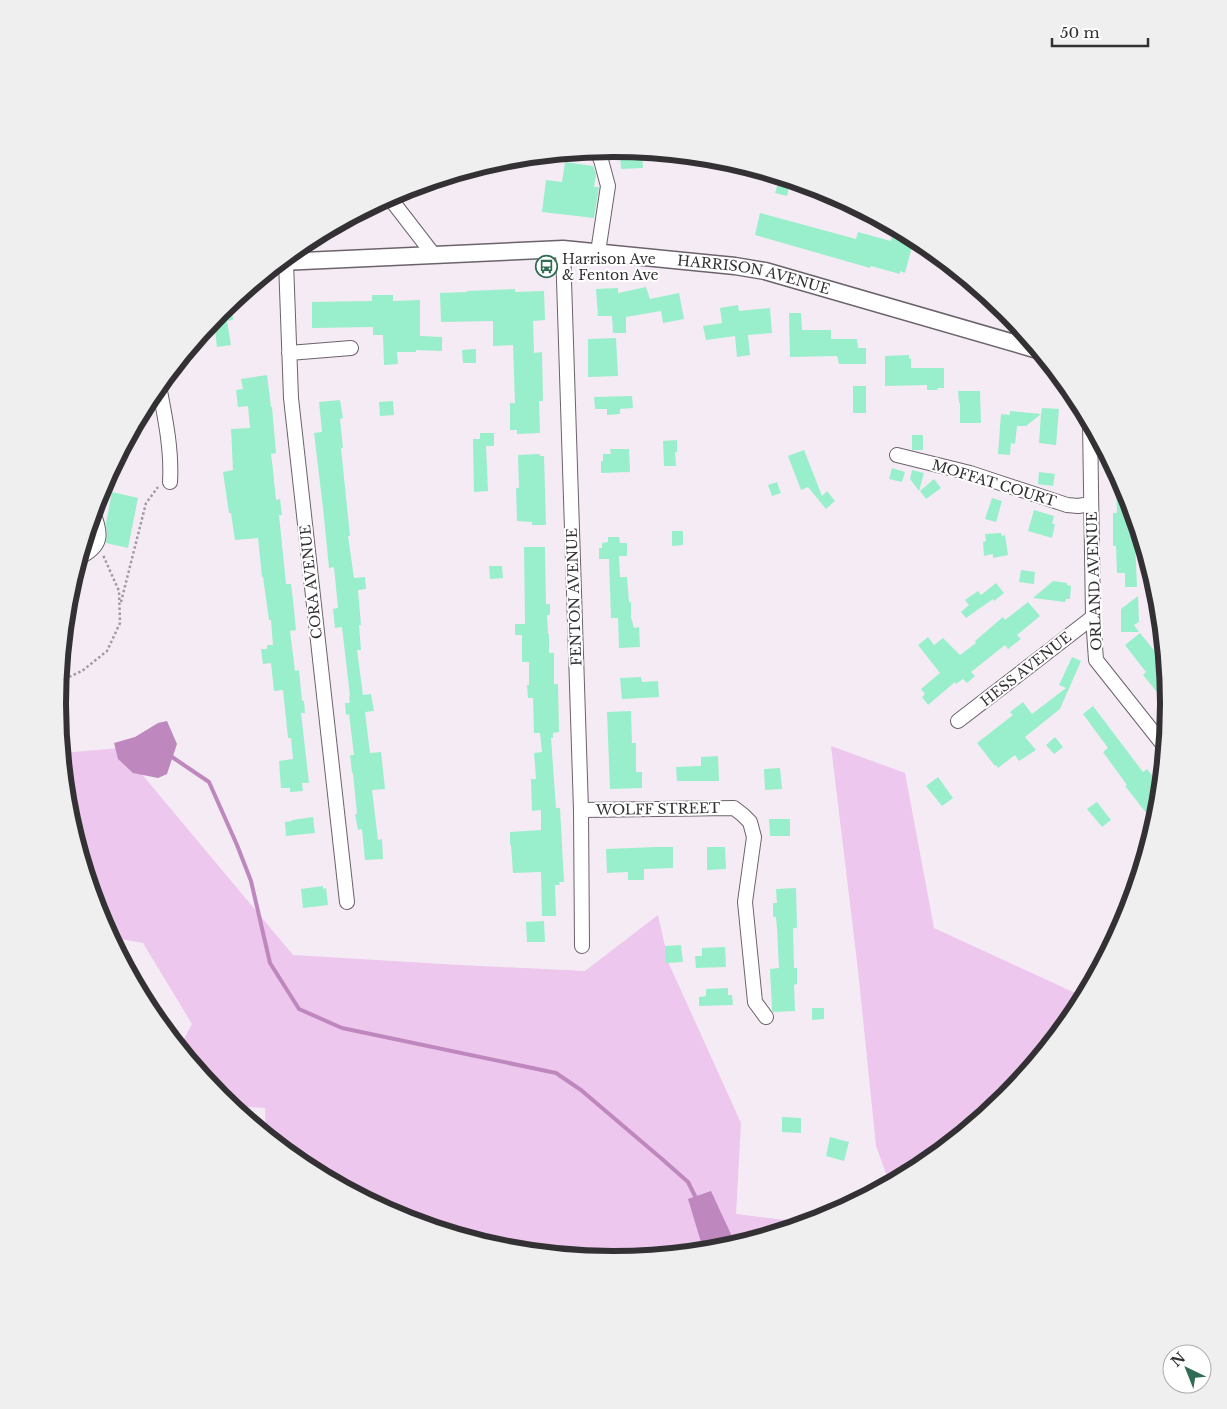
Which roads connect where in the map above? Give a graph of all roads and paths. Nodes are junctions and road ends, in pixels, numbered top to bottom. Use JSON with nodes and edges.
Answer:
{"nodes":[{"id":1,"x":600,"y":157,"type":"edge"},
{"id":2,"x":394,"y":203,"type":"edge"},
{"id":3,"x":563,"y":249,"type":"junction"},
{"id":4,"x":598,"y":252,"type":"junction"},
{"id":5,"x":434,"y":254,"type":"junction"},
{"id":6,"x":292,"y":262,"type":"edge"},
{"id":7,"x":283,"y":268,"type":"edge"},
{"id":8,"x":1028,"y":347,"type":"edge"},
{"id":9,"x":352,"y":348,"type":"dead end"},
{"id":10,"x":289,"y":353,"type":"junction"},
{"id":11,"x":161,"y":396,"type":"edge"},
{"id":12,"x":1090,"y":437,"type":"edge"},
{"id":13,"x":896,"y":455,"type":"dead end"},
{"id":14,"x":170,"y":475,"type":"joint"},
{"id":15,"x":1092,"y":504,"type":"junction"},
{"id":16,"x":97,"y":523,"type":"edge"},
{"id":17,"x":98,"y":543,"type":"junction"},
{"id":18,"x":88,"y":552,"type":"edge"},
{"id":19,"x":120,"y":606,"type":"junction"},
{"id":20,"x":1093,"y":617,"type":"junction"},
{"id":21,"x":67,"y":678,"type":"edge"},
{"id":22,"x":958,"y":721,"type":"dead end"},
{"id":23,"x":1160,"y":741,"type":"edge"},
{"id":24,"x":581,"y":810,"type":"junction"},
{"id":25,"x":347,"y":902,"type":"dead end"},
{"id":26,"x":582,"y":946,"type":"dead end"},
{"id":27,"x":766,"y":1017,"type":"dead end"}],
"edges":[{"from":1,"to":4,"type":"street"},
{"from":2,"to":5,"type":"street"},
{"from":3,"to":4,"type":"main road","name":"HARRISON AVENUE"},
{"from":3,"to":5,"type":"main road","name":"HARRISON AVENUE"},
{"from":3,"to":24,"type":"street","name":"FENTON AVENUE"},
{"from":4,"to":8,"type":"main road","name":"HARRISON AVENUE"},
{"from":5,"to":6,"type":"main road","name":"HARRISON AVENUE"},
{"from":7,"to":10,"type":"street","name":"CORA AVENUE"},
{"from":9,"to":10,"type":"street"},
{"from":10,"to":25,"type":"street","name":"CORA AVENUE"},
{"from":11,"to":14,"type":"street"},
{"from":12,"to":15,"type":"street","name":"ORLAND AVENUE"},
{"from":13,"to":15,"type":"street","name":"MOFFAT COURT"},
{"from":14,"to":19,"type":"path"},
{"from":15,"to":20,"type":"street","name":"ORLAND AVENUE"},
{"from":16,"to":17,"type":"street"},
{"from":17,"to":18,"type":"street"},
{"from":17,"to":19,"type":"path"},
{"from":19,"to":21,"type":"path"},
{"from":20,"to":22,"type":"street","name":"HESS AVENUE"},
{"from":20,"to":23,"type":"street","name":"ORLAND AVENUE"},
{"from":24,"to":26,"type":"street","name":"FENTON AVENUE"},
{"from":24,"to":27,"type":"street","name":"WOLFF STREET"}]}
